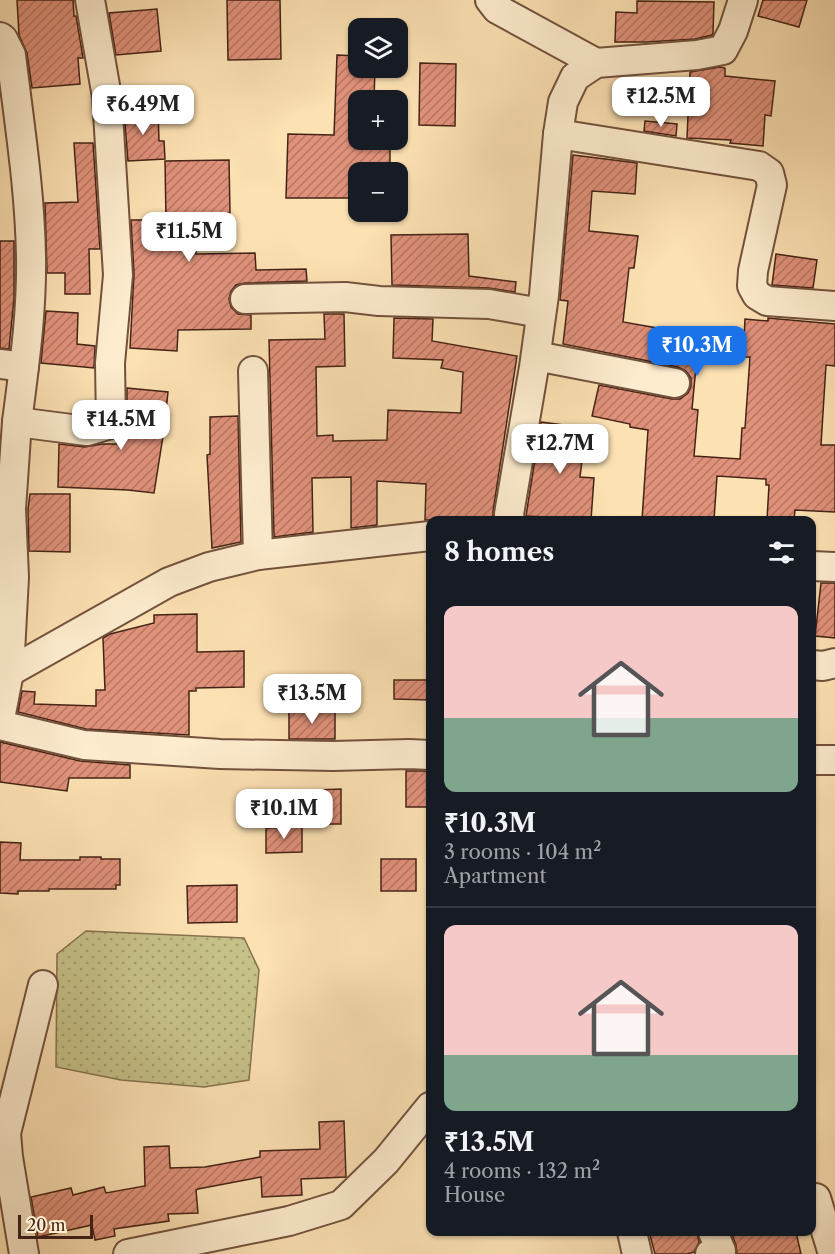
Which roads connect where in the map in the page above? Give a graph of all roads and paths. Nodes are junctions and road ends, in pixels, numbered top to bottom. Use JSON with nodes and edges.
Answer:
{"nodes":[{"id":1,"x":90,"y":0,"type":"edge"},
{"id":2,"x":490,"y":0,"type":"edge"},
{"id":3,"x":743,"y":0,"type":"edge"},
{"id":4,"x":0,"y":37,"type":"edge"},
{"id":5,"x":596,"y":63,"type":"junction"},
{"id":6,"x":558,"y":134,"type":"junction"},
{"id":7,"x":245,"y":299,"type":"dead end"},
{"id":8,"x":835,"y":306,"type":"edge"},
{"id":9,"x":541,"y":313,"type":"junction"},
{"id":10,"x":536,"y":356,"type":"junction"},
{"id":11,"x":12,"y":365,"type":"edge"},
{"id":12,"x":253,"y":371,"type":"dead end"},
{"id":13,"x":675,"y":383,"type":"dead end"},
{"id":14,"x":18,"y":422,"type":"junction"},
{"id":15,"x":510,"y":516,"type":"edge"},
{"id":16,"x":426,"y":536,"type":"edge"},
{"id":17,"x":258,"y":555,"type":"junction"},
{"id":18,"x":816,"y":566,"type":"edge"},
{"id":19,"x":835,"y":567,"type":"edge"},
{"id":20,"x":835,"y":663,"type":"edge"},
{"id":21,"x":816,"y":665,"type":"edge"},
{"id":22,"x":9,"y":672,"type":"junction"},
{"id":23,"x":0,"y":719,"type":"edge"},
{"id":24,"x":0,"y":725,"type":"edge"},
{"id":25,"x":426,"y":756,"type":"edge"},
{"id":26,"x":816,"y":760,"type":"edge"},
{"id":27,"x":835,"y":760,"type":"edge"},
{"id":28,"x":43,"y":985,"type":"dead end"},
{"id":29,"x":426,"y":1112,"type":"edge"},
{"id":30,"x":3,"y":1133,"type":"edge"},
{"id":31,"x":821,"y":1198,"type":"edge"},
{"id":32,"x":633,"y":1236,"type":"edge"},
{"id":33,"x":24,"y":1254,"type":"edge"},
{"id":34,"x":129,"y":1254,"type":"edge"},
{"id":35,"x":637,"y":1254,"type":"edge"},
{"id":36,"x":833,"y":1254,"type":"edge"}],
"edges":[{"from":1,"to":14,"type":"street"},
{"from":2,"to":5,"type":"street"},
{"from":3,"to":5,"type":"street"},
{"from":4,"to":11,"type":"street"},
{"from":5,"to":6,"type":"street"},
{"from":6,"to":8,"type":"street"},
{"from":6,"to":9,"type":"street"},
{"from":7,"to":9,"type":"street"},
{"from":9,"to":10,"type":"street"},
{"from":10,"to":13,"type":"street"},
{"from":10,"to":15,"type":"street"},
{"from":11,"to":14,"type":"street"},
{"from":12,"to":17,"type":"street"},
{"from":14,"to":22,"type":"street"},
{"from":16,"to":17,"type":"street"},
{"from":17,"to":22,"type":"street"},
{"from":18,"to":19,"type":"street"},
{"from":20,"to":21,"type":"street"},
{"from":22,"to":23,"type":"street"},
{"from":24,"to":25,"type":"street"},
{"from":26,"to":27,"type":"street"},
{"from":28,"to":30,"type":"street"},
{"from":29,"to":34,"type":"street"},
{"from":30,"to":33,"type":"street"},
{"from":31,"to":36,"type":"street"},
{"from":32,"to":35,"type":"street"}]}
